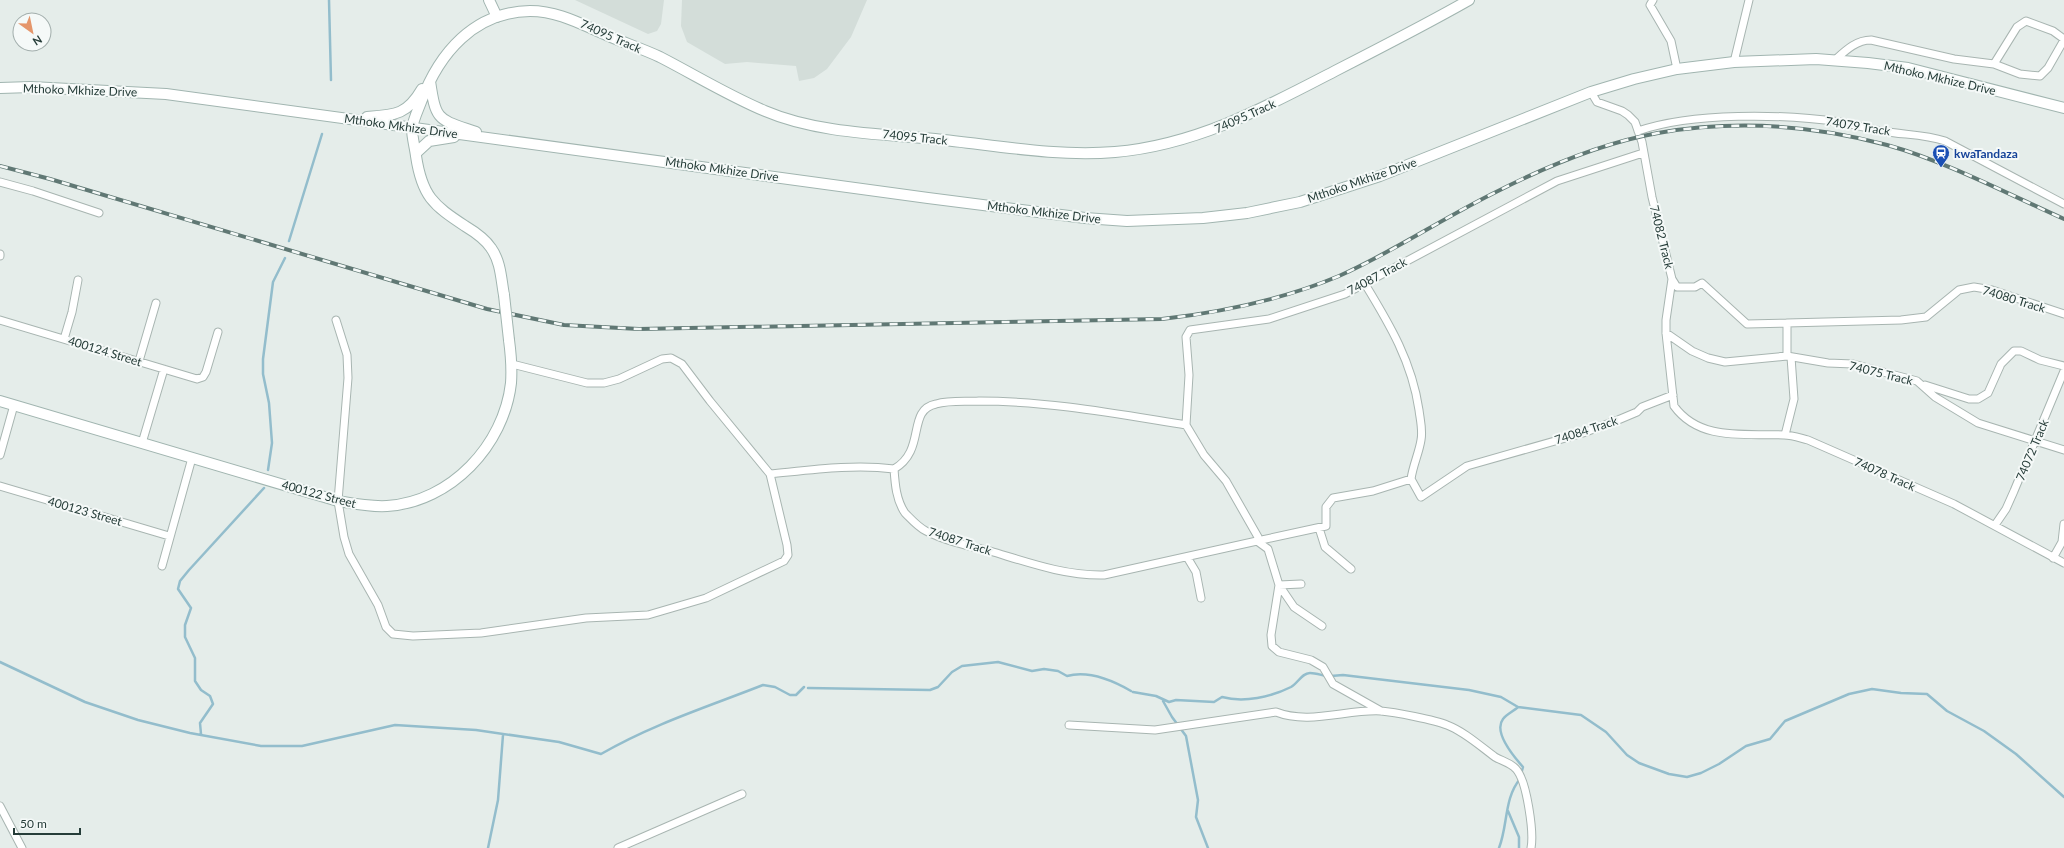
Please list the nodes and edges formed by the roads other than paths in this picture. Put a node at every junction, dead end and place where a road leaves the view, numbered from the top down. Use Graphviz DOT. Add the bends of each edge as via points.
graph roads {
  1 [pos="489,0"];
  2 [pos="1470,0"];
  3 [pos="1654,0"];
  4 [pos="1749,0"];
  5 [pos="497,17"];
  6 [pos="2064,39"];
  7 [pos="1835,60"];
  8 [pos="1734,62"];
  9 [pos="1994,64"];
  10 [pos="437,66"];
  11 [pos="1677,69"];
  12 [pos="430,81"];
  13 [pos="0,88"];
  14 [pos="1591,92"];
  15 [pos="2064,108"];
  16 [pos="349,118"];
  17 [pos="412,128"];
  18 [pos="1638,131"];
  19 [pos="470,136"];
  20 [pos="500,140"];
  21 [pos="416,153"];
  22 [pos="1643,153"];
  23 [pos="0,182"];
  24 [pos="2064,204"];
  25 [pos="99,213"];
  26 [pos="1672,279"];
  27 [pos="78,280"];
  28 [pos="1365,284"];
  29 [pos="156,303"];
  30 [pos="2064,314"];
  31 [pos="0,320"];
  32 [pos="336,320"];
  33 [pos="1787,323"];
  34 [pos="218,332"];
  35 [pos="1666,333"];
  36 [pos="64,339"];
  37 [pos="1789,357"];
  38 [pos="139,361"];
  39 [pos="512,364"];
  40 [pos="2064,366"];
  41 [pos="164,369"];
  42 [pos="2064,372"];
  43 [pos="1917,381"];
  44 [pos="1673,395"];
  45 [pos="0,401"];
  46 [pos="14,405"];
  47 [pos="1694,423"];
  48 [pos="1186,425"];
  49 [pos="1785,435"];
  50 [pos="2037,441"];
  51 [pos="142,443"];
  52 [pos="2064,450"];
  53 [pos="0,455"];
  54 [pos="192,458"];
  55 [pos="894,469"];
  56 [pos="770,474"];
  57 [pos="1411,478"];
  58 [pos="0,486"];
  59 [pos="338,501"];
  60 [pos="2064,524"];
  61 [pos="1995,525"];
  62 [pos="1319,528"];
  63 [pos="169,536"];
  64 [pos="1257,540"];
  65 [pos="1187,557"];
  66 [pos="2053,558"];
  67 [pos="2064,563"];
  68 [pos="162,566"];
  69 [pos="1351,569"];
  70 [pos="1301,584"];
  71 [pos="1279,585"];
  72 [pos="1201,598"];
  73 [pos="1322,626"];
  74 [pos="1381,712"];
  75 [pos="1069,725"];
  76 [pos="742,794"];
  77 [pos="0,806"];
  78 [pos="22,848"];
  79 [pos="618,848"];
  80 [pos="1531,848"];
  1 -- 5 [label="street"];
  2 -- 5 [label="street, 74095 Track" via="1254,114 1228,125 1154,146 1116,152 1080,153 1038,151 850,131 797,121 766,112 656,55 571,18 532,11 514,12"];
  3 -- 11 [label="street" via="1650,5 1671,41"];
  4 -- 8 [label="street"];
  5 -- 10 [label="street, 74095 Track" via="464,36 445,54"];
  6 -- 9 [label="street" via="2048,68 2040,76 2020,74"];
  6 -- 9 [label="street" via="2030,22 2022,22"];
  7 -- 8 [label="street, Mthoko Mkhize Drive" via="1779,59"];
  7 -- 9 [label="street" via="1854,45 1871,40 1954,59"];
  7 -- 15 [label="street, Mthoko Mkhize Drive" via="1908,68"];
  8 -- 11 [label="street, Mthoko Mkhize Drive"];
  10 -- 12 [label="street, 74095 Track"];
  10 -- 16 [label="street" via="415,100 403,111 389,115"];
  11 -- 14 [label="street, Mthoko Mkhize Drive"];
  12 -- 17 [label="street, 74095 Track"];
  12 -- 20 [label="street" via="435,111 443,120"];
  13 -- 16 [label="street, Mthoko Mkhize Drive" via="31,87 166,94"];
  14 -- 18 [label="street, 74082 Track" via="1597,102 1628,115 1635,122"];
  14 -- 20 [label="street, Mthoko Mkhize Drive" via="1343,189 1300,202 1247,213 1163,221 1112,220 1042,213"];
  16 -- 17 [label="street, Mthoko Mkhize Drive"];
  17 -- 19 [label="street, Mthoko Mkhize Drive"];
  17 -- 21 [label="street, 400122 Street"];
  18 -- 22 [label="street, 74082 Track"];
  18 -- 24 [label="street, 74079 Track" via="1654,125 1679,121 1782,116 1841,122 1883,132 1932,136"];
  19 -- 20 [label="street, Mthoko Mkhize Drive"];
  19 -- 21 [label="street" via="429,141"];
  21 -- 39 [label="street, 400122 Street, bridge" via="420,178 429,196 439,208 477,234 493,251 500,268"];
  22 -- 26 [label="street, 74082 Track"];
  22 -- 28 [label="street, 74087 Track" via="1558,181"];
  23 -- 25 [label="street" via="34,190"];
  26 -- 33 [label="street, 74080 Track" via="1677,287 1695,287 1702,283 1747,324"];
  26 -- 35 [label="street, 74082 Track"];
  27 -- 36 [label="street"];
  28 -- 48 [label="street, 74087 Track" via="1338,296 1269,319 1190,330 1186,337 1189,375"];
  28 -- 57 [label="street" via="1402,348 1415,389 1422,440"];
  29 -- 38 [label="street"];
  30 -- 33 [label="street, 74080 Track" via="1992,290 1974,287 1960,290 1926,317"];
  31 -- 36 [label="street, 400124 Street"];
  32 -- 59 [label="street" via="347,355 348,378"];
  33 -- 37 [label="street"];
  34 -- 41 [label="street, 400124 Street" via="203,377 197,379"];
  35 -- 37 [label="street, 74075 Track" via="1692,351 1725,362"];
  35 -- 44 [label="street, 74082 Track"];
  36 -- 38 [label="street, 400124 Street"];
  37 -- 43 [label="street, 74075 Track" via="1853,364"];
  37 -- 49 [label="street" via="1794,399"];
  38 -- 41 [label="street, 400124 Street"];
  39 -- 56 [label="street" via="587,383 619,378 662,359 676,360 682,364"];
  39 -- 59 [label="street, 400122 Street" via="507,404 501,422 479,458 459,477 435,492 406,503 369,506"];
  40 -- 43 [label="street" via="2040,360 2021,351 2014,351 2001,364 1988,392 1978,399 1932,389"];
  41 -- 51 [label="street"];
  42 -- 50 [label="street, 74072 Track"];
  43 -- 50 [label="street, 74075 Track" via="1935,397 1978,424"];
  44 -- 47 [label="street, 74082 Track" via="1674,406"];
  44 -- 57 [label="street, 74084 Track" via="1583,433 1467,466 1421,497"];
  45 -- 46 [label="street, 400122 Street"];
  46 -- 51 [label="street, 400122 Street"];
  46 -- 53 [label="street"];
  47 -- 49 [label="street, 74078 Track" via="1718,433"];
  48 -- 55 [label="street" via="1082,408 1017,401 935,404 924,409 920,415 911,453 905,462"];
  48 -- 64 [label="street" via="1204,455 1226,482 1258,537"];
  49 -- 61 [label="street, 74078 Track" via="1808,440 1954,504"];
  50 -- 52 [label="street, 74075 Track"];
  50 -- 61 [label="street, 74072 Track" via="2006,509"];
  51 -- 54 [label="street, 400122 Street"];
  54 -- 59 [label="street, 400122 Street"];
  54 -- 63 [label="street"];
  55 -- 56 [label="street" via="845,467"];
  55 -- 65 [label="street, 74087 Track" via="897,494 905,512 925,531 957,542 1073,574 1104,575"];
  56 -- 59 [label="street" via="788,555 779,565 706,598 648,615 586,618 481,633 399,636 390,632 349,554"];
  57 -- 62 [label="street" via="1373,491 1334,498 1326,507 1326,526"];
  58 -- 63 [label="street, 400123 Street"];
  60 -- 66 [label="street" via="2062,542"];
  61 -- 66 [label="street, 74078 Track"];
  62 -- 64 [label="street, 74087 Track"];
  62 -- 69 [label="street" via="1326,547"];
  63 -- 68 [label="street"];
  64 -- 65 [label="street, 74087 Track"];
  64 -- 71 [label="street" via="1268,549"];
  65 -- 72 [label="street" via="1196,572"];
  66 -- 67 [label="street, 74078 Track"];
  70 -- 71 [label="street"];
  71 -- 73 [label="street" via="1294,607"];
  71 -- 74 [label="street" via="1271,635 1272,646 1279,652 1311,660 1323,667 1334,684"];
  74 -- 75 [label="street" via="1302,717 1288,717 1276,712 1155,730"];
  74 -- 80 [label="street" via="1447,725 1517,769 1528,796 1533,839"];
  76 -- 79 [label="street"];
  77 -- 78 [label="street"];
}
